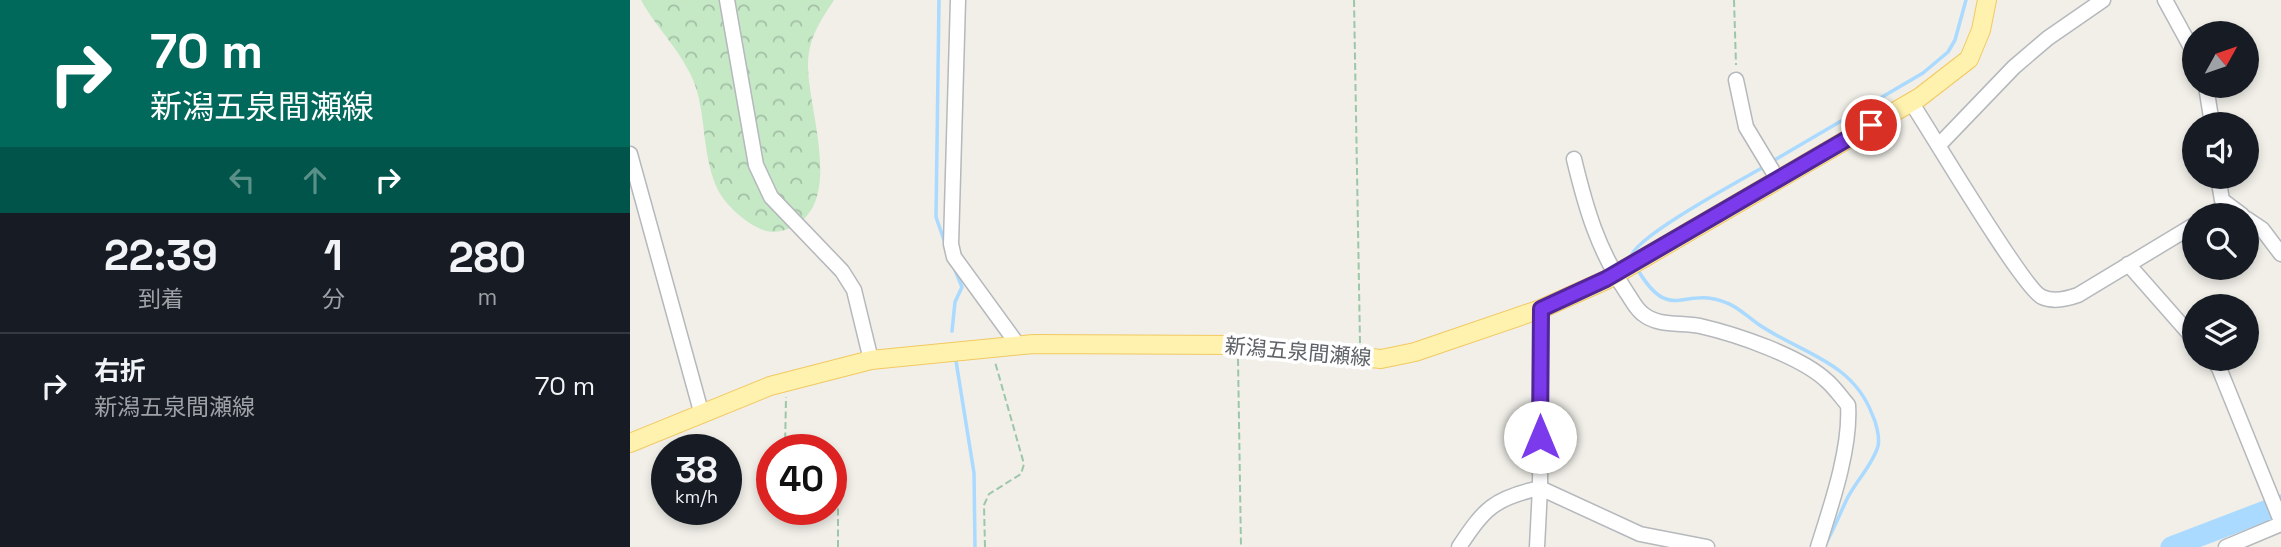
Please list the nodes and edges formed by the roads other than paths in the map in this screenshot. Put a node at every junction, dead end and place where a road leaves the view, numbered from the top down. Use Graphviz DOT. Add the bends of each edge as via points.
graph roads {
  1 [pos="727,0"];
  2 [pos="958,0"];
  3 [pos="1987,0"];
  4 [pos="2103,0"];
  5 [pos="2165,0"];
  6 [pos="2182,31"];
  7 [pos="1736,80"];
  8 [pos="1911,102"];
  9 [pos="1939,145"];
  10 [pos="630,154"];
  11 [pos="1573,159"];
  12 [pos="1778,180"];
  13 [pos="2259,226"];
  14 [pos="2182,232"];
  15 [pos="2275,236"];
  16 [pos="2281,254"];
  17 [pos="2128,264"];
  18 [pos="1615,274"];
  19 [pos="1541,309"];
  20 [pos="2182,325"];
  21 [pos="1018,345"];
  22 [pos="871,360"];
  23 [pos="2221,371"];
  24 [pos="702,415"];
  25 [pos="630,443"];
  26 [pos="1540,488"];
  27 [pos="2280,521"];
  28 [pos="1459,547"];
  29 [pos="1537,547"];
  30 [pos="1707,547"];
  31 [pos="1818,547"];
  32 [pos="2226,547"];
  1 -- 22 [label="street" via="756,165 771,197 842,271 854,290"];
  2 -- 21 [label="street" via="951,244 959,264"];
  3 -- 8 [label="main road, 新潟五泉間瀬線" via="1969,59"];
  4 -- 9 [label="street" via="2039,45"];
  5 -- 6 [label="street"];
  7 -- 12 [label="street" via="1746,127"];
  8 -- 9 [label="street"];
  8 -- 12 [label="main road, 新潟五泉間瀬線"];
  9 -- 17 [label="street" via="2032,290 2041,297 2068,299"];
  10 -- 24 [label="street"];
  11 -- 18 [label="street" via="1591,227"];
  12 -- 18 [label="main road, 新潟五泉間瀬線"];
  13 -- 15 [label="street"];
  14 -- 17 [label="street"];
  15 -- 16 [label="street"];
  17 -- 20 [label="street"];
  18 -- 19 [label="main road, 新潟五泉間瀬線"];
  18 -- 31 [label="street" via="1648,318 1697,325 1766,348 1810,368 1848,405 1843,450"];
  19 -- 21 [label="main road, 新潟五泉間瀬線" via="1381,359 1238,345"];
  19 -- 26 [label="street"];
  21 -- 22 [label="main road, 新潟五泉間瀬線"];
  22 -- 24 [label="main road, 新潟五泉間瀬線" via="787,382"];
  23 -- 27 [label="street"];
  24 -- 25 [label="main road, 新潟五泉間瀬線"];
  26 -- 28 [label="street" via="1499,500 1477,518"];
  26 -- 29 [label="street"];
  26 -- 30 [label="street" via="1640,534"];
  27 -- 32 [label="street"];
}
